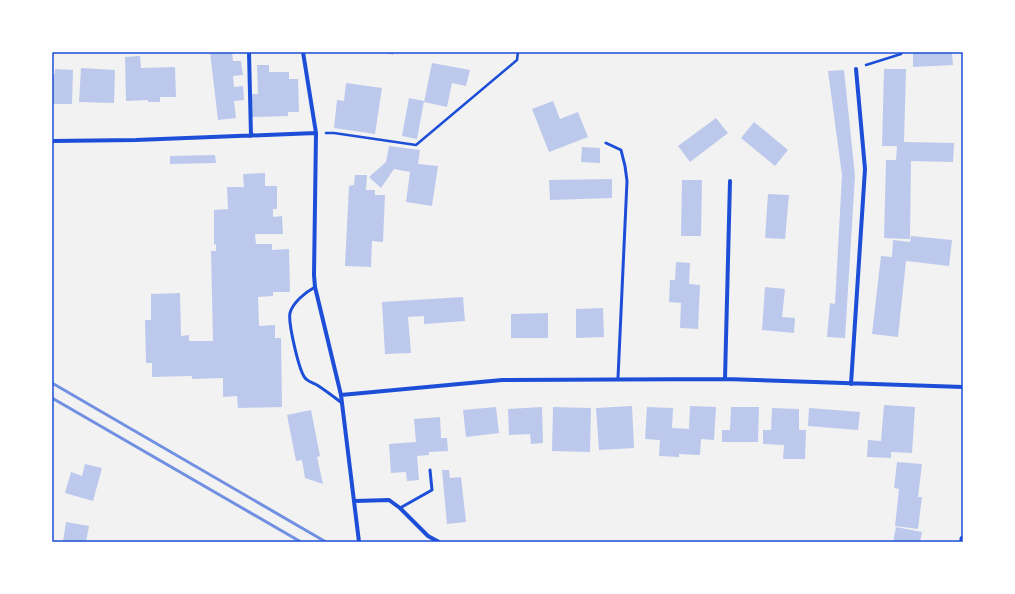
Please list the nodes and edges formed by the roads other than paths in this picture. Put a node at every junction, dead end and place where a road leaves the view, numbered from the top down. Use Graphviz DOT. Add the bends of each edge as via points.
graph roads {
  1 [pos="249,52"];
  2 [pos="303,52"];
  3 [pos="856,69"];
  4 [pos="316,133"];
  5 [pos="251,136"];
  6 [pos="52,141"];
  7 [pos="606,143"];
  8 [pos="730,181"];
  9 [pos="315,287"];
  10 [pos="618,378"];
  11 [pos="725,379"];
  12 [pos="851,384"];
  13 [pos="963,387"];
  14 [pos="341,395"];
  15 [pos="342,403"];
  16 [pos="430,470"];
  17 [pos="355,501"];
  18 [pos="400,508"];
  19 [pos="359,542"];
  20 [pos="439,542"];
  1 -- 5 [label="street"];
  2 -- 4 [label="street"];
  3 -- 12 [label="street" via="865,169"];
  4 -- 5 [label="street"];
  4 -- 9 [label="street"];
  5 -- 6 [label="street"];
  7 -- 10 [label="lane" via="621,150 627,181"];
  8 -- 11 [label="street"];
  9 -- 14 [label="street"];
  9 -- 15 [label="lane" via="306,292 295,304 290,312 289,323 300,369 305,379"];
  10 -- 11 [label="street"];
  10 -- 14 [label="street" via="502,380"];
  11 -- 12 [label="street"];
  12 -- 13 [label="street"];
  14 -- 15 [label="street"];
  15 -- 17 [label="street"];
  16 -- 18 [label="lane" via="432,490"];
  17 -- 18 [label="street" via="389,500"];
  17 -- 19 [label="street"];
  18 -- 20 [label="street" via="428,536"];
}
